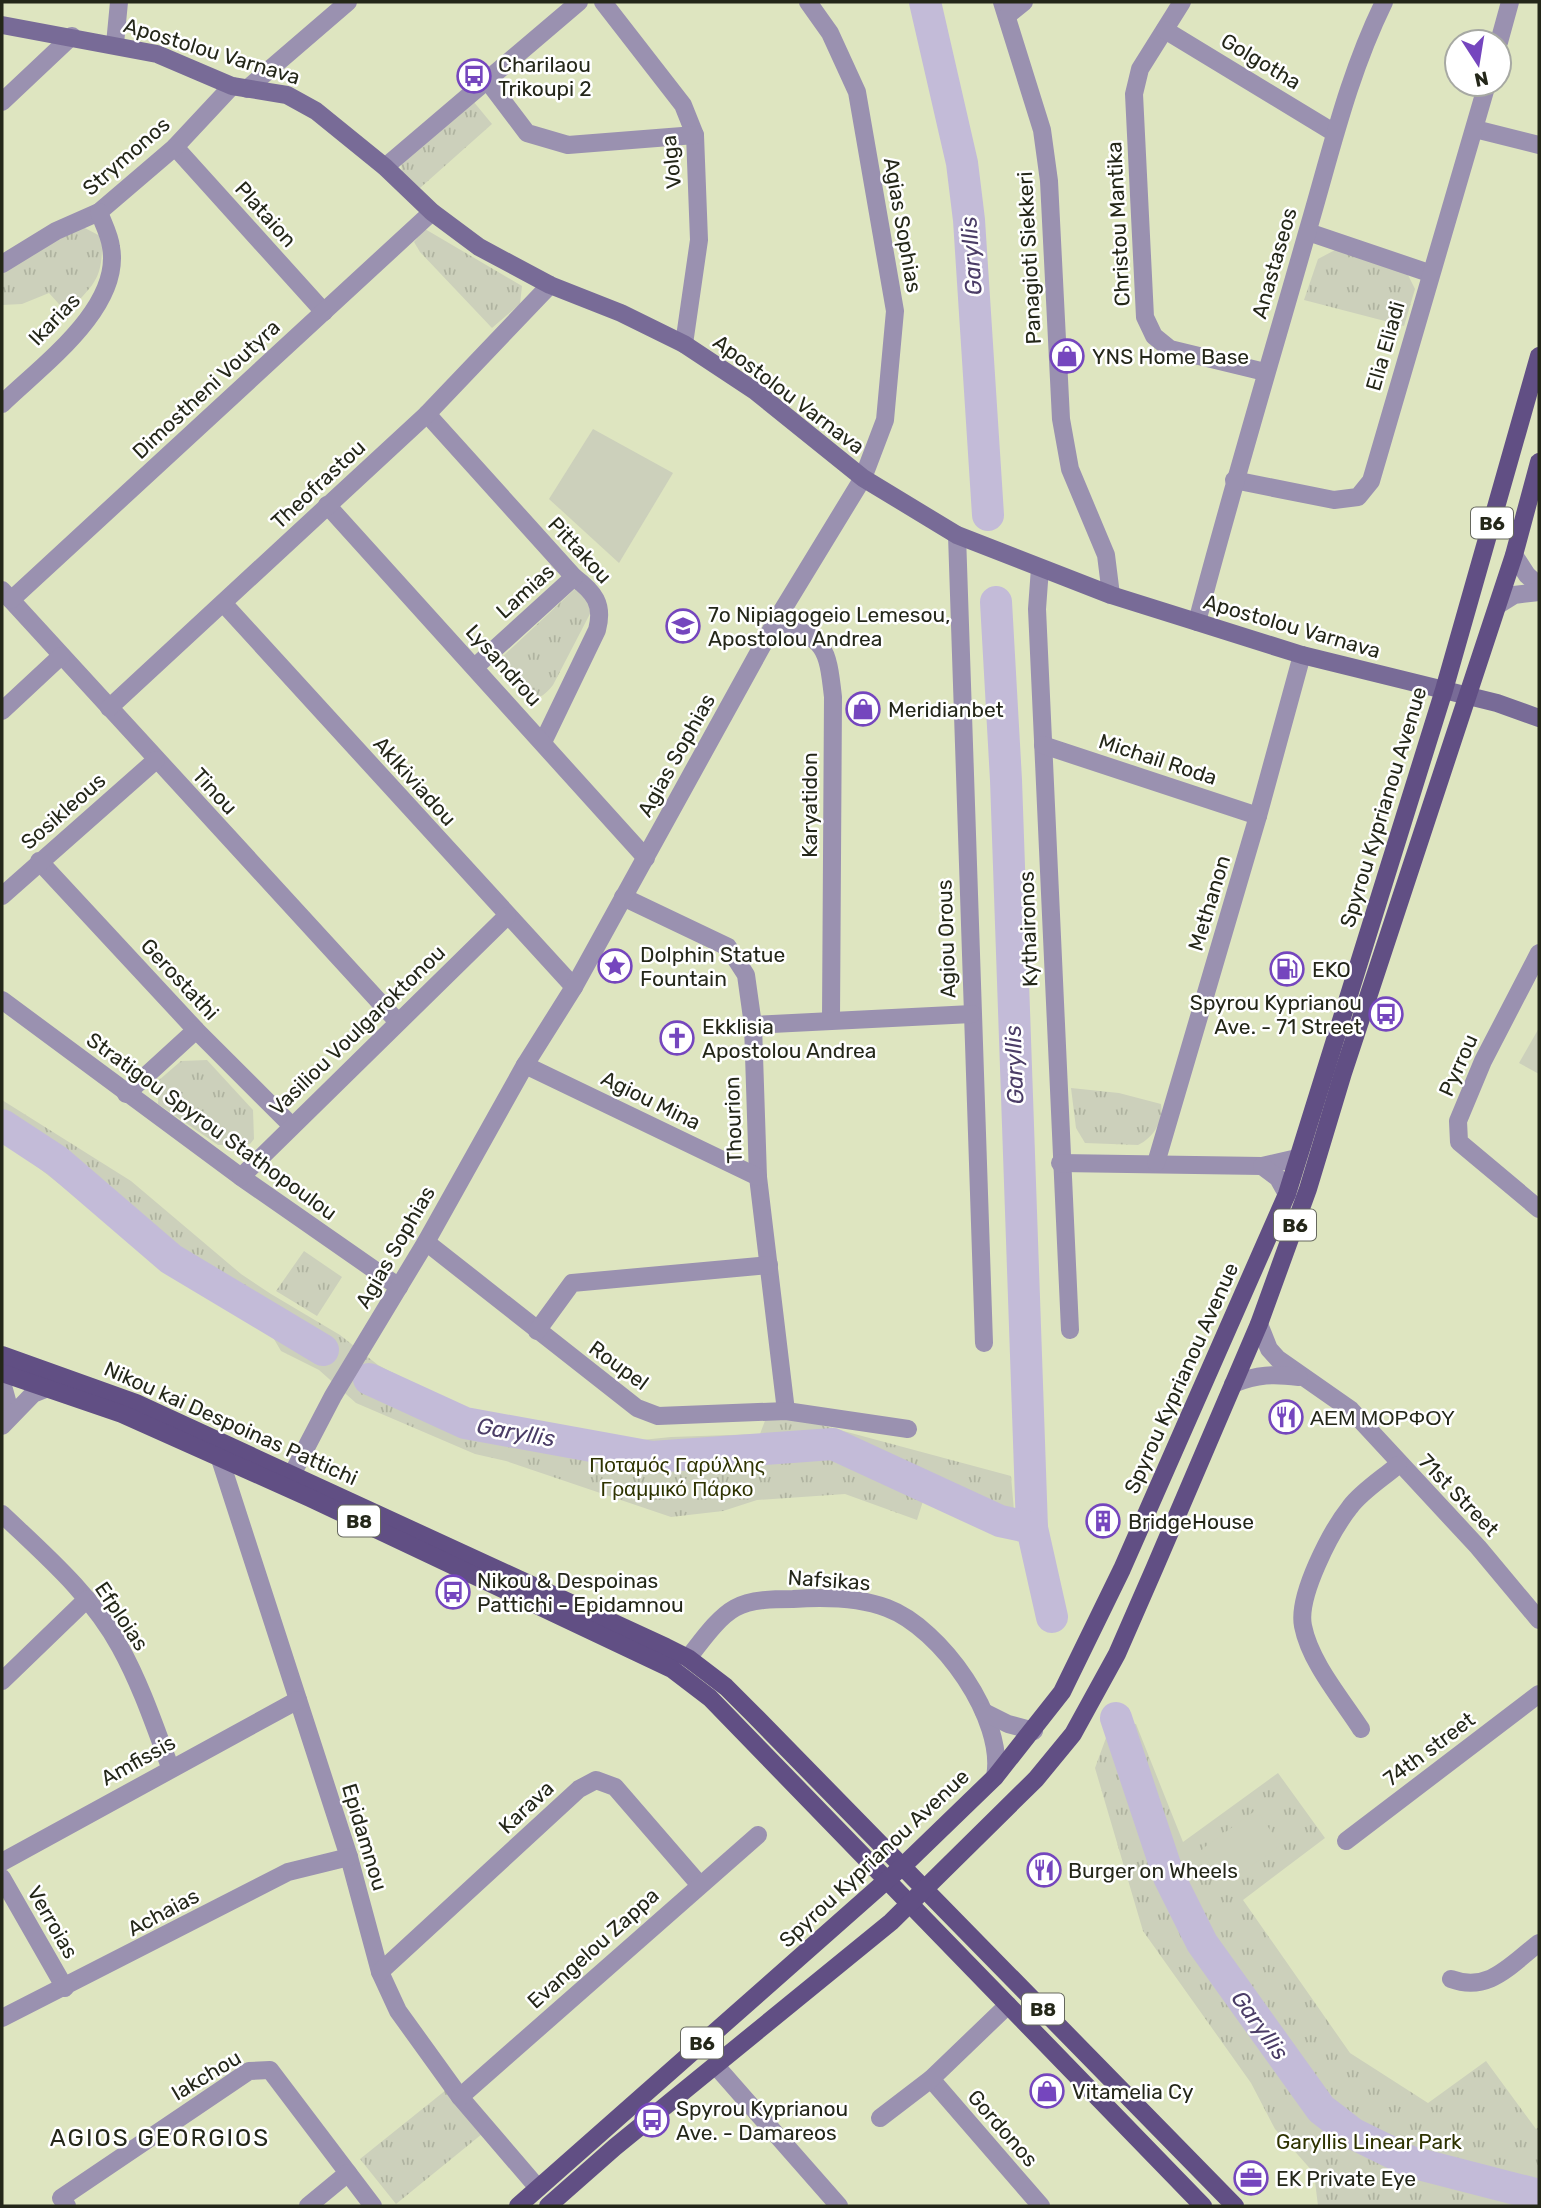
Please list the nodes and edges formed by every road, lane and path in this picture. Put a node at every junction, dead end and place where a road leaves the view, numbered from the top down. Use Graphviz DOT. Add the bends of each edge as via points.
graph roads {
  1 [pos="120,2"];
  2 [pos="348,2"];
  3 [pos="579,2"];
  4 [pos="603,2"];
  5 [pos="808,2"];
  6 [pos="1024,2"];
  7 [pos="1182,2"];
  8 [pos="1384,2"];
  9 [pos="1510,2"];
  10 [pos="1005,8"];
  11 [pos="2,24"];
  12 [pos="1503,28"];
  13 [pos="1164,30"];
  14 [pos="72,36"];
  15 [pos="115,44"];
  16 [pos="487,80"];
  17 [pos="240,88"];
  18 [pos="1483,98"];
  19 [pos="2,102"];
  20 [pos="1475,129"];
  21 [pos="1333,132"];
  22 [pos="695,135"];
  23 [pos="1539,145"];
  24 [pos="175,147"];
  25 [pos="386,167"];
  26 [pos="99,212"];
  27 [pos="432,212"];
  28 [pos="1308,232"];
  29 [pos="2,264"];
  30 [pos="1429,273"];
  31 [pos="550,285"];
  32 [pos="324,312"];
  33 [pos="684,344"];
  34 [pos="1539,356"];
  35 [pos="1265,372"];
  36 [pos="2,404"];
  37 [pos="427,414"];
  38 [pos="1539,462"];
  39 [pos="863,478"];
  40 [pos="1234,480"];
  41 [pos="327,505"];
  42 [pos="957,535"];
  43 [pos="1514,555"];
  44 [pos="1040,568"];
  45 [pos="574,577"];
  46 [pos="1539,586"];
  47 [pos="1539,592"];
  48 [pos="6,595"];
  49 [pos="1111,595"];
  50 [pos="224,604"];
  51 [pos="1497,605"];
  52 [pos="777,619"];
  53 [pos="1197,622"];
  54 [pos="1302,655"];
  55 [pos="61,656"];
  56 [pos="475,667"];
  57 [pos="1444,690"];
  58 [pos="1468,696"];
  59 [pos="109,708"];
  60 [pos="2,711"];
  61 [pos="1539,718"];
  62 [pos="543,742"];
  63 [pos="1043,745"];
  64 [pos="156,760"];
  65 [pos="1258,817"];
  66 [pos="646,858"];
  67 [pos="39,861"];
  68 [pos="2,896"];
  69 [pos="623,897"];
  70 [pos="507,916"];
  71 [pos="1539,953"];
  72 [pos="574,987"];
  73 [pos="2,1000"];
  74 [pos="972,1014"];
  75 [pos="831,1019"];
  76 [pos="397,1021"];
  77 [pos="753,1025"];
  78 [pos="196,1030"];
  79 [pos="525,1065"];
  80 [pos="126,1094"];
  81 [pos="292,1126"];
  82 [pos="1297,1158"];
  83 [pos="1060,1163"];
  84 [pos="1156,1163"];
  85 [pos="1262,1166"];
  86 [pos="241,1177"];
  87 [pos="758,1177"];
  88 [pos="1287,1194"];
  89 [pos="1539,1209"];
  90 [pos="426,1242"];
  91 [pos="769,1265"];
  92 [pos="398,1287"];
  93 [pos="1259,1324"];
  94 [pos="1070,1330"];
  95 [pos="537,1331"];
  96 [pos="984,1343"];
  97 [pos="2,1355"];
  98 [pos="31,1365"];
  99 [pos="2,1373"];
  100 [pos="1310,1379"];
  101 [pos="2,1382"];
  102 [pos="1233,1384"];
  103 [pos="39,1389"];
  104 [pos="786,1411"];
  105 [pos="2,1423"];
  106 [pos="908,1429"];
  107 [pos="220,1459"];
  108 [pos="1398,1465"];
  109 [pos="288,1481"];
  110 [pos="2,1514"];
  111 [pos="87,1600"];
  112 [pos="1539,1620"];
  113 [pos="688,1658"];
  114 [pos="2,1681"];
  115 [pos="1539,1693"];
  116 [pos="298,1700"];
  117 [pos="984,1712"];
  118 [pos="1361,1729"];
  119 [pos="1034,1731"];
  120 [pos="170,1767"];
  121 [pos="995,1777"];
  122 [pos="758,1835"];
  123 [pos="1346,1841"];
  124 [pos="349,1857"];
  125 [pos="2,1862"];
  126 [pos="904,1865"];
  127 [pos="2,1878"];
  128 [pos="887,1880"];
  129 [pos="699,1884"];
  130 [pos="926,1890"];
  131 [pos="910,1905"];
  132 [pos="1539,1943"];
  133 [pos="380,1972"];
  134 [pos="1451,1979"];
  135 [pos="65,1988"];
  136 [pos="1008,2005"];
  137 [pos="2,2018"];
  138 [pos="716,2066"];
  139 [pos="931,2079"];
  140 [pos="460,2097"];
  141 [pos="880,2118"];
  142 [pos="348,2173"];
  143 [pos="538,2188"];
  144 [pos="64,2202"];
  145 [pos="307,2206"];
  146 [pos="373,2206"];
  147 [pos="518,2206"];
  148 [pos="548,2206"];
  149 [pos="839,2206"];
  150 [pos="1041,2206"];
  151 [pos="1203,2206"];
  152 [pos="1235,2206"];
  1 -- 15 [label="street"];
  2 -- 17 [label="street, Strymonos"];
  3 -- 16 [label="street"];
  4 -- 22 [label="street, Volga" via="683,105"];
  5 -- 39 [label="street, Agias Sophias" via="830,33 857,92 895,311 885,420"];
  6 -- 10 [label="street"];
  7 -- 13 [label="street, Christou Mantika"];
  8 -- 21 [label="street, Anastaseos"];
  9 -- 12 [label="street"];
  10 -- 49 [label="street, Panagioti Siekkeri" via="1042,130 1062,419 1070,469 1106,555"];
  11 -- 14 [label="main road, Apostolou Varnava"];
  13 -- 21 [label="street, Golgotha"];
  13 -- 35 [label="street, Christou Mantika" via="1140,69 1134,94 1145,317 1154,336 1170,349"];
  14 -- 15 [label="main road, Apostolou Varnava"];
  14 -- 19 [label="street"];
  15 -- 17 [label="main road, Apostolou Varnava" via="157,54"];
  16 -- 22 [label="street" via="527,133 568,145"];
  16 -- 25 [label="street"];
  17 -- 24 [label="street, Strymonos"];
  17 -- 25 [label="main road, Apostolou Varnava" via="287,95"];
  18 -- 20 [label="street, Elia Eliadi"];
  20 -- 23 [label="street"];
  20 -- 30 [label="street, Elia Eliadi"];
  21 -- 28 [label="street, Anastaseos"];
  22 -- 33 [label="street, Volga" via="699,240"];
  24 -- 26 [label="street, Strymonos"];
  24 -- 32 [label="street, Plataion"];
  25 -- 27 [label="main road, Apostolou Varnava"];
  26 -- 29 [label="street, Strymonos" via="56,231"];
  26 -- 36 [label="street, Ikarias" via="112,248 109,286 95,312"];
  27 -- 31 [label="main road, Apostolou Varnava" via="479,247"];
  27 -- 32 [label="street, Dimostheni Voutyra"];
  28 -- 30 [label="street"];
  28 -- 35 [label="street, Anastaseos"];
  30 -- 40 [label="street, Elia Eliadi" via="1365,489 1357,496 1334,500"];
  31 -- 33 [label="main road, Apostolou Varnava"];
  31 -- 37 [label="street, Theofrastou"];
  32 -- 48 [label="street, Dimostheni Voutyra"];
  33 -- 39 [label="main road, Apostolou Varnava" via="755,391"];
  34 -- 57 [label="main road, Spyrou Kyprianou Avenue / B6"];
  35 -- 40 [label="street, Anastaseos"];
  37 -- 41 [label="street, Theofrastou"];
  37 -- 45 [label="street, Pittakou"];
  38 -- 43 [label="main road, Spyrou Kyprianou Avenue / B6"];
  39 -- 42 [label="main road, Apostolou Varnava"];
  39 -- 52 [label="street, Agias Sophias"];
  40 -- 53 [label="street, Anastaseos"];
  41 -- 50 [label="street, Theofrastou"];
  41 -- 56 [label="street, Lysandrou"];
  42 -- 44 [label="main road, Apostolou Varnava"];
  42 -- 74 [label="street, Agiou Orous"];
  43 -- 46 [label="street"];
  43 -- 51 [label="main road, Spyrou Kyprianou Avenue / B6"];
  44 -- 49 [label="main road, Apostolou Varnava"];
  44 -- 63 [label="street, Kythaironos" via="1037,609"];
  45 -- 56 [label="street, Lamias"];
  45 -- 62 [label="street, Pittakou" via="597,597 601,615"];
  47 -- 51 [label="street" via="1514,595"];
  48 -- 55 [label="street, Tinou"];
  49 -- 53 [label="main road, Apostolou Varnava"];
  50 -- 59 [label="street, Theofrastou"];
  50 -- 70 [label="street, Aklkiviadou"];
  51 -- 58 [label="main road, Spyrou Kyprianou Avenue / B6"];
  52 -- 66 [label="street, Agias Sophias"];
  52 -- 75 [label="street, Karyatidon" via="813,637 829,663 833,697"];
  53 -- 54 [label="main road, Apostolou Varnava"];
  54 -- 57 [label="main road, Apostolou Varnava"];
  54 -- 65 [label="street, Methanon"];
  55 -- 59 [label="street, Tinou"];
  55 -- 60 [label="street"];
  56 -- 62 [label="street, Lysandrou"];
  57 -- 58 [label="main road, Apostolou Varnava"];
  57 -- 82 [label="main road, Spyrou Kyprianou Avenue / B6"];
  58 -- 61 [label="main road, Apostolou Varnava"];
  58 -- 93 [label="main road, Spyrou Kyprianou Avenue / B6" via="1308,1189"];
  59 -- 64 [label="street, Tinou"];
  62 -- 66 [label="street, Lysandrou"];
  63 -- 65 [label="street, Michail Roda"];
  63 -- 83 [label="street, Kythaironos"];
  64 -- 67 [label="street, Sosikleous"];
  64 -- 76 [label="street, Tinou"];
  65 -- 84 [label="street, Methanon"];
  66 -- 69 [label="street, Agias Sophias"];
  67 -- 68 [label="street, Sosikleous"];
  67 -- 78 [label="street, Gerostathi"];
  69 -- 72 [label="street, Agias Sophias"];
  69 -- 77 [label="street, Thourion" via="728,947 746,975"];
  70 -- 72 [label="street, Aklkiviadou"];
  70 -- 76 [label="street, Vasiliou Voulgaroktonou"];
  71 -- 89 [label="street, Pyrrou" via="1483,1061 1458,1121 1459,1142"];
  72 -- 79 [label="street, Agias Sophias"];
  73 -- 80 [label="street, Stratigou Spyrou Stathopoulou"];
  74 -- 75 [label="street"];
  74 -- 96 [label="street, Agiou Orous"];
  75 -- 77 [label="street"];
  76 -- 81 [label="street, Vasiliou Voulgaroktonou"];
  77 -- 87 [label="street, Thourion"];
  78 -- 80 [label="street"];
  78 -- 81 [label="street, Gerostathi"];
  79 -- 87 [label="street, Agiou Mina"];
  79 -- 90 [label="street, Agias Sophias"];
  80 -- 86 [label="street, Stratigou Spyrou Stathopoulou"];
  81 -- 86 [label="street, Vasiliou Voulgaroktonou"];
  82 -- 85 [label="street"];
  82 -- 88 [label="main road, Spyrou Kyprianou Avenue / B6"];
  83 -- 84 [label="street"];
  83 -- 94 [label="street, Kythaironos"];
  84 -- 85 [label="street"];
  85 -- 88 [label="street" via="1278,1178"];
  86 -- 92 [label="street, Stratigou Spyrou Stathopoulou"];
  87 -- 91 [label="street, Thourion"];
  88 -- 119 [label="main road, Spyrou Kyprianou Avenue / B6" via="1122,1569 1062,1692"];
  90 -- 92 [label="street, Agias Sophias"];
  90 -- 95 [label="street, Roupel"];
  91 -- 95 [label="street" via="572,1283"];
  91 -- 104 [label="street, Thourion"];
  92 -- 109 [label="street, Agias Sophias"];
  93 -- 100 [label="street, 71st Street" via="1273,1354"];
  93 -- 102 [label="main road, Spyrou Kyprianou Avenue / B6"];
  95 -- 104 [label="street, Roupel" via="637,1408 658,1416"];
  97 -- 98 [label="main road, Nikou kai Despoinas Pattichi"];
  98 -- 103 [label="main road"];
  98 -- 109 [label="main road, Nikou kai Despoinas Pattichi" via="136,1404"];
  99 -- 103 [label="main road, Nikou kai Despoinas Pattichi / B8"];
  100 -- 102 [label="street, 71st Street" via="1274,1373"];
  100 -- 108 [label="street, 71st Street" via="1351,1410"];
  101 -- 105 [label="street" via="8,1404"];
  102 -- 130 [label="main road, Spyrou Kyprianou Avenue / B6" via="1117,1654 1073,1734 1036,1779"];
  103 -- 105 [label="street"];
  103 -- 107 [label="main road, Nikou kai Despoinas Pattichi / B8" via="122,1414"];
  104 -- 106 [label="street, Roupel"];
  107 -- 109 [label="main road, Nikou kai Despoinas Pattichi / B8"];
  107 -- 116 [label="street, Epidamnou"];
  108 -- 112 [label="street, 71st Street" via="1478,1547"];
  108 -- 118 [label="street" via="1351,1505 1332,1534 1303,1607 1308,1641"];
  109 -- 113 [label="main road, Nikou kai Despoinas Pattichi"];
  109 -- 128 [label="main road, Nikou kai Despoinas Pattichi / B8" via="672,1669 710,1699"];
  110 -- 111 [label="street, Efploias"];
  111 -- 114 [label="street"];
  111 -- 120 [label="street, Efploias" via="120,1646"];
  113 -- 117 [label="street, Nafsikas" via="736,1607 782,1599 866,1602 917,1624 937,1643"];
  113 -- 126 [label="main road, Nikou kai Despoinas Pattichi / B8" via="726,1687"];
  115 -- 123 [label="street, 74th street"];
  116 -- 120 [label="street, Amfissis"];
  116 -- 124 [label="street, Epidamnou"];
  117 -- 119 [label="street"];
  117 -- 121 [label="street, Nafsikas" via="997,1750"];
  119 -- 121 [label="main road, Spyrou Kyprianou Avenue / B6"];
  120 -- 125 [label="street, Amfissis"];
  121 -- 126 [label="main road, Spyrou Kyprianou Avenue / B6"];
  122 -- 129 [label="street, Evangelou Zappa"];
  124 -- 133 [label="street, Epidamnou"];
  124 -- 135 [label="street, Achaias" via="288,1872"];
  126 -- 128 [label="main road, Spyrou Kyprianou Avenue / B6"];
  126 -- 130 [label="main road, Nikou kai Despoinas Pattichi / B8"];
  127 -- 135 [label="street, Verroias"];
  128 -- 131 [label="main road, Nikou kai Despoinas Pattichi / B8"];
  128 -- 143 [label="main road, Spyrou Kyprianou Avenue / B6"];
  129 -- 133 [label="street, Karava" via="615,1787 596,1780 579,1789"];
  129 -- 140 [label="street, Evangelou Zappa"];
  130 -- 131 [label="main road, Spyrou Kyprianou Avenue / B6"];
  130 -- 152 [label="main road, Nikou kai Despoinas Pattichi / B8"];
  131 -- 136 [label="main road, Nikou kai Despoinas Pattichi / B8"];
  131 -- 138 [label="main road, Spyrou Kyprianou Avenue / B6"];
  132 -- 134 [label="street" via="1489,1981 1468,1985"];
  133 -- 140 [label="street, Epidamnou" via="398,2011"];
  135 -- 137 [label="street, Achaias"];
  136 -- 139 [label="street"];
  136 -- 151 [label="main road, Nikou kai Despoinas Pattichi / B8"];
  138 -- 148 [label="main road, Spyrou Kyprianou Avenue / B6"];
  138 -- 149 [label="street"];
  139 -- 141 [label="street"];
  139 -- 150 [label="street, Gordonos"];
  140 -- 143 [label="street, Epidamnou"];
  142 -- 144 [label="street, Iakchou" via="270,2070 260,2069 249,2071"];
  142 -- 145 [label="street"];
  142 -- 146 [label="street, Iakchou"];
  143 -- 147 [label="main road, Spyrou Kyprianou Avenue / B6"];
}
